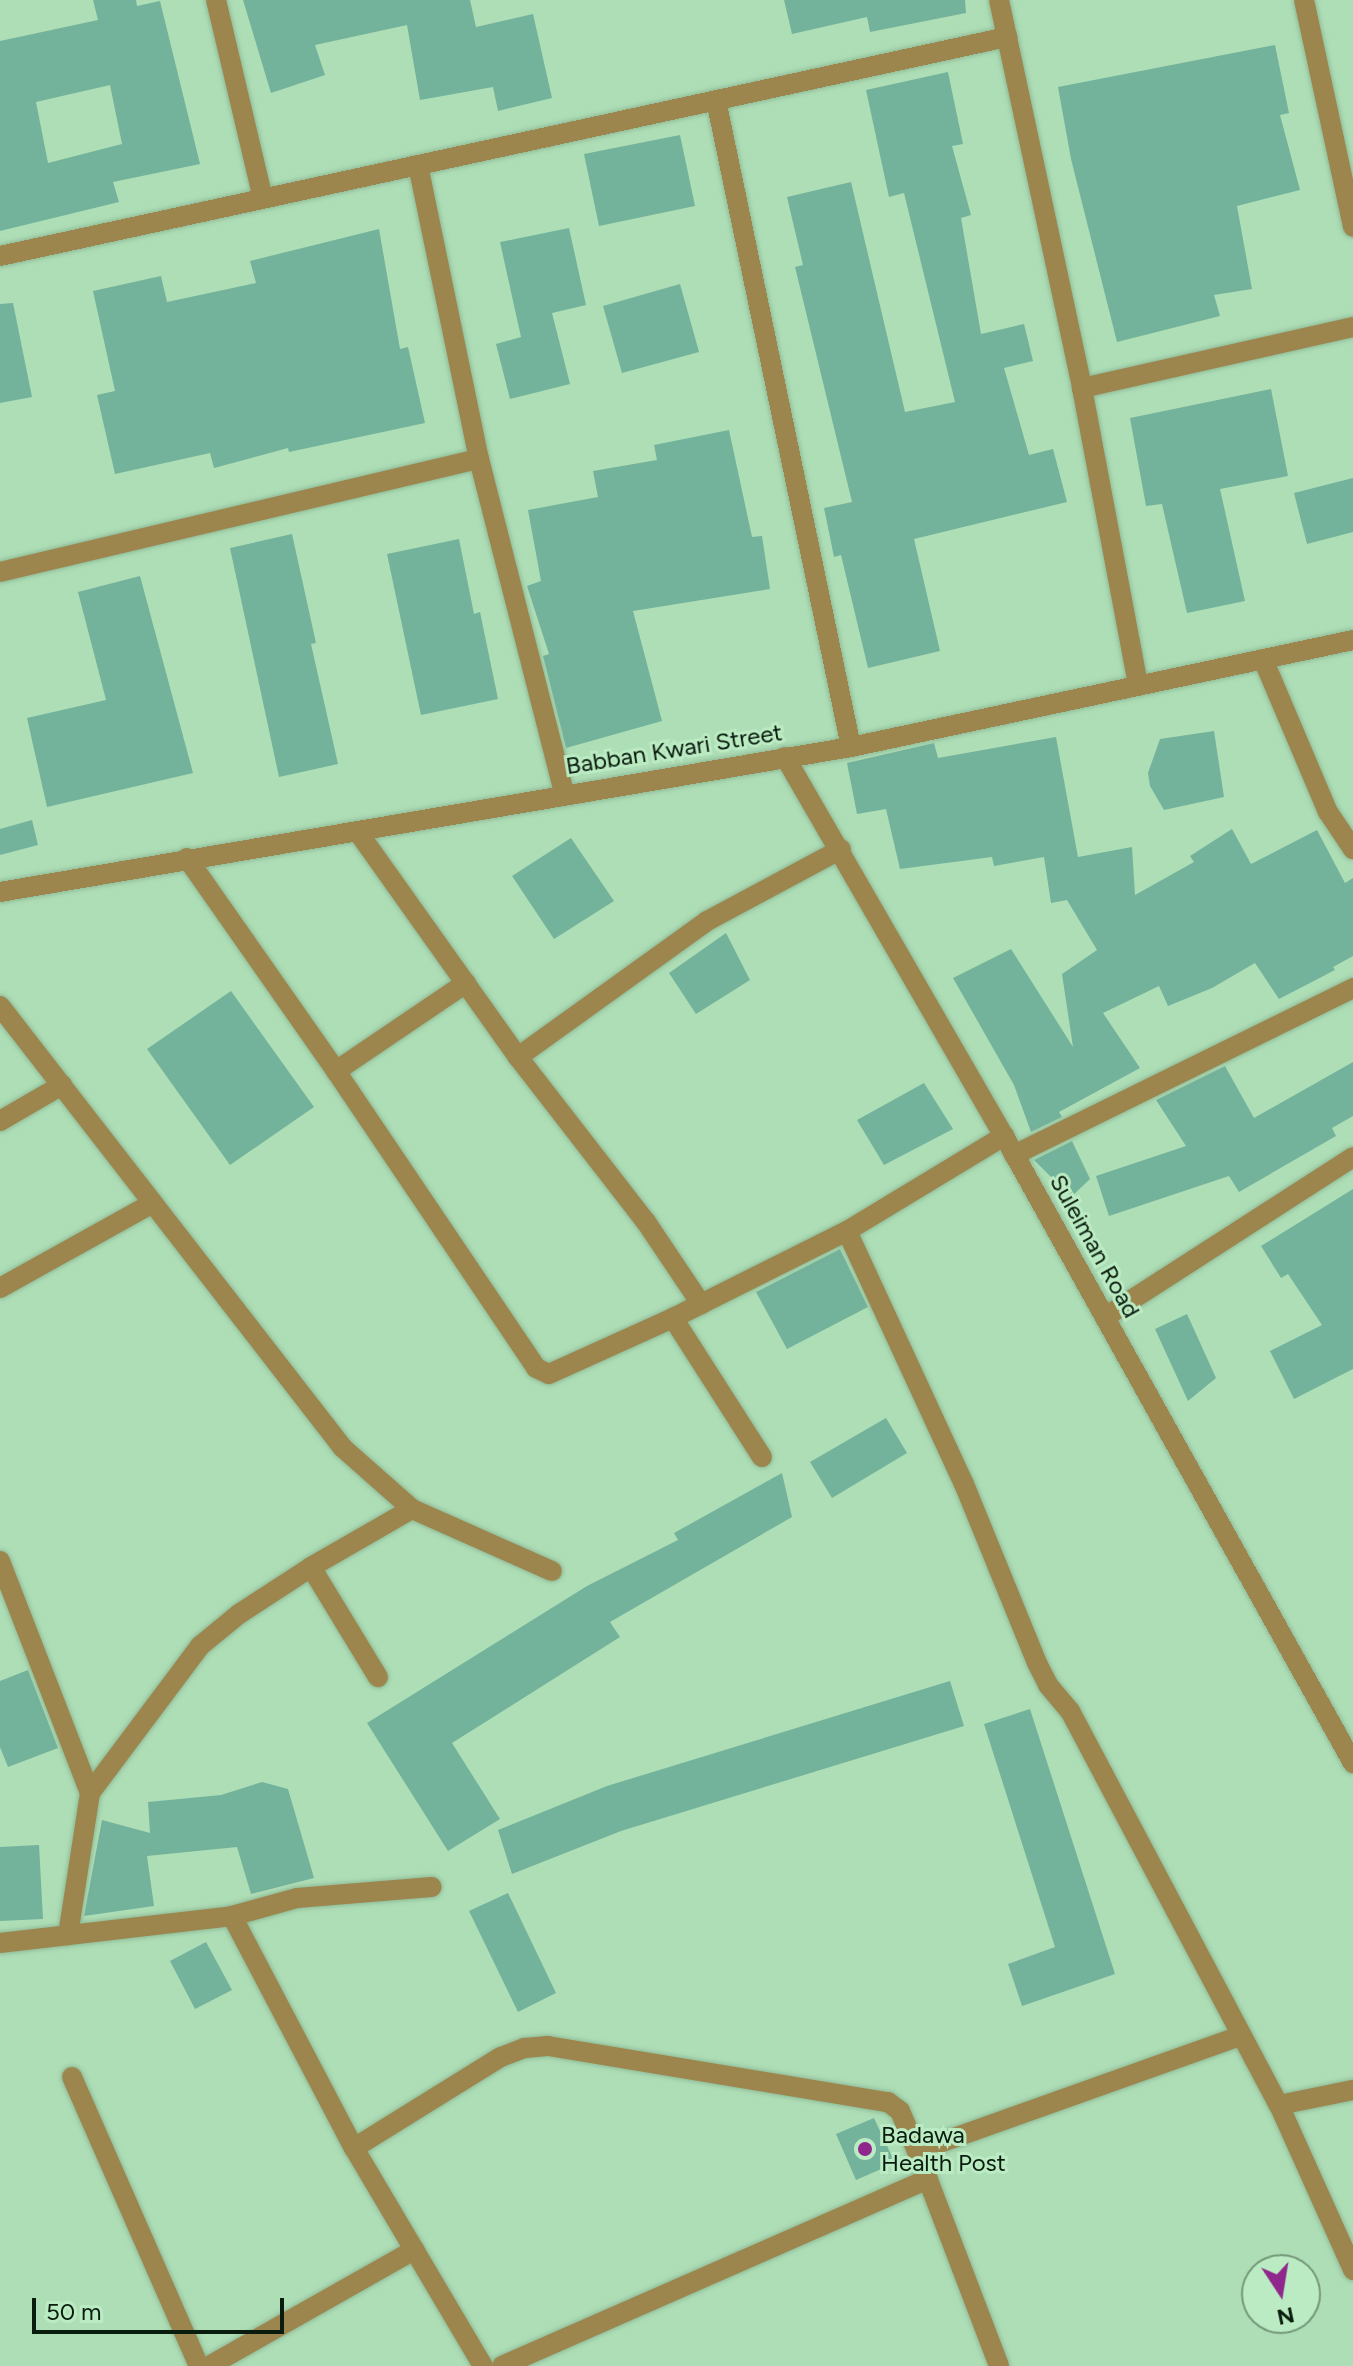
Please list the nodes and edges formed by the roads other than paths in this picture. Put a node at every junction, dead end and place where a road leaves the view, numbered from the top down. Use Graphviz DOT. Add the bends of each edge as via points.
graph roads {
  1 [pos="216,0"];
  2 [pos="999,0"];
  3 [pos="1304,0"];
  4 [pos="1007,37"];
  5 [pos="716,100"];
  6 [pos="418,165"];
  7 [pos="263,199"];
  8 [pos="1353,227"];
  9 [pos="0,256"];
  10 [pos="1353,327"];
  11 [pos="1082,388"];
  12 [pos="479,459"];
  13 [pos="0,572"];
  14 [pos="1353,640"];
  15 [pos="1263,659"];
  16 [pos="1138,685"];
  17 [pos="851,747"];
  18 [pos="785,757"];
  19 [pos="564,793"];
  20 [pos="358,832"];
  21 [pos="841,849"];
  22 [pos="1353,849"];
  23 [pos="187,858"];
  24 [pos="0,892"];
  25 [pos="466,983"];
  26 [pos="1353,988"];
  27 [pos="0,1006"];
  28 [pos="518,1057"];
  29 [pos="336,1071"];
  30 [pos="62,1085"];
  31 [pos="0,1121"];
  32 [pos="1004,1136"];
  33 [pos="1014,1155"];
  34 [pos="1353,1157"];
  35 [pos="153,1203"];
  36 [pos="847,1231"];
  37 [pos="0,1288"];
  38 [pos="701,1304"];
  39 [pos="1105,1317"];
  40 [pos="673,1318"];
  41 [pos="762,1457"];
  42 [pos="412,1509"];
  43 [pos="0,1561"];
  44 [pos="311,1567"];
  45 [pos="552,1571"];
  46 [pos="378,1677"];
  47 [pos="1353,1763"];
  48 [pos="90,1793"];
  49 [pos="432,1887"];
  50 [pos="232,1916"];
  51 [pos="68,1935"];
  52 [pos="0,1943"];
  53 [pos="1240,2036"];
  54 [pos="72,2077"];
  55 [pos="1353,2090"];
  56 [pos="1279,2105"];
  57 [pos="354,2148"];
  58 [pos="917,2151"];
  59 [pos="928,2179"];
  60 [pos="414,2250"];
  61 [pos="1353,2270"];
  62 [pos="199,2366"];
  63 [pos="209,2366"];
  64 [pos="483,2366"];
  65 [pos="502,2366"];
  66 [pos="999,2366"];
  1 -- 7 [label="street"];
  2 -- 4 [label="street"];
  3 -- 8 [label="street"];
  4 -- 5 [label="street"];
  4 -- 11 [label="street"];
  5 -- 6 [label="street"];
  5 -- 17 [label="street"];
  6 -- 7 [label="street"];
  6 -- 12 [label="street"];
  7 -- 9 [label="street"];
  10 -- 11 [label="street"];
  11 -- 16 [label="street"];
  12 -- 13 [label="street"];
  12 -- 19 [label="street"];
  14 -- 15 [label="street, Babban Kwari Street"];
  15 -- 16 [label="street, Babban Kwari Street"];
  15 -- 22 [label="street" via="1328,812"];
  16 -- 17 [label="street, Babban Kwari Street"];
  17 -- 18 [label="street, Babban Kwari Street"];
  18 -- 19 [label="street, Babban Kwari Street"];
  18 -- 21 [label="street, Suleiman Road"];
  19 -- 20 [label="street, Babban Kwari Street"];
  20 -- 23 [label="street, Babban Kwari Street"];
  20 -- 25 [label="street"];
  21 -- 28 [label="street" via="707,921"];
  21 -- 32 [label="street, Suleiman Road"];
  23 -- 24 [label="street, Babban Kwari Street"];
  23 -- 29 [label="street"];
  25 -- 28 [label="street"];
  25 -- 29 [label="street"];
  26 -- 33 [label="street"];
  27 -- 30 [label="street"];
  28 -- 38 [label="street" via="646,1222"];
  29 -- 40 [label="street" via="536,1368 559,1372"];
  30 -- 31 [label="street"];
  30 -- 35 [label="street"];
  32 -- 33 [label="street, Suleiman Road"];
  32 -- 36 [label="street"];
  33 -- 39 [label="street, Suleiman Road"];
  34 -- 39 [label="street"];
  35 -- 37 [label="street"];
  35 -- 42 [label="street" via="343,1448"];
  36 -- 38 [label="street"];
  36 -- 53 [label="street" via="964,1484 1042,1674 1070,1711"];
  38 -- 40 [label="street"];
  39 -- 47 [label="street, Suleiman Road"];
  40 -- 41 [label="street"];
  42 -- 44 [label="street"];
  42 -- 45 [label="street"];
  43 -- 48 [label="street"];
  44 -- 46 [label="street"];
  44 -- 48 [label="street" via="200,1646"];
  48 -- 51 [label="street"];
  49 -- 50 [label="street" via="297,1898"];
  50 -- 51 [label="street"];
  50 -- 57 [label="street"];
  51 -- 52 [label="street"];
  53 -- 56 [label="street"];
  53 -- 58 [label="street"];
  54 -- 62 [label="street"];
  55 -- 56 [label="street"];
  56 -- 61 [label="street"];
  57 -- 58 [label="street" via="501,2057 548,2046 888,2102 900,2111"];
  57 -- 60 [label="street"];
  58 -- 59 [label="street"];
  59 -- 65 [label="street"];
  59 -- 66 [label="street"];
  60 -- 63 [label="street"];
  60 -- 64 [label="street"];
}
